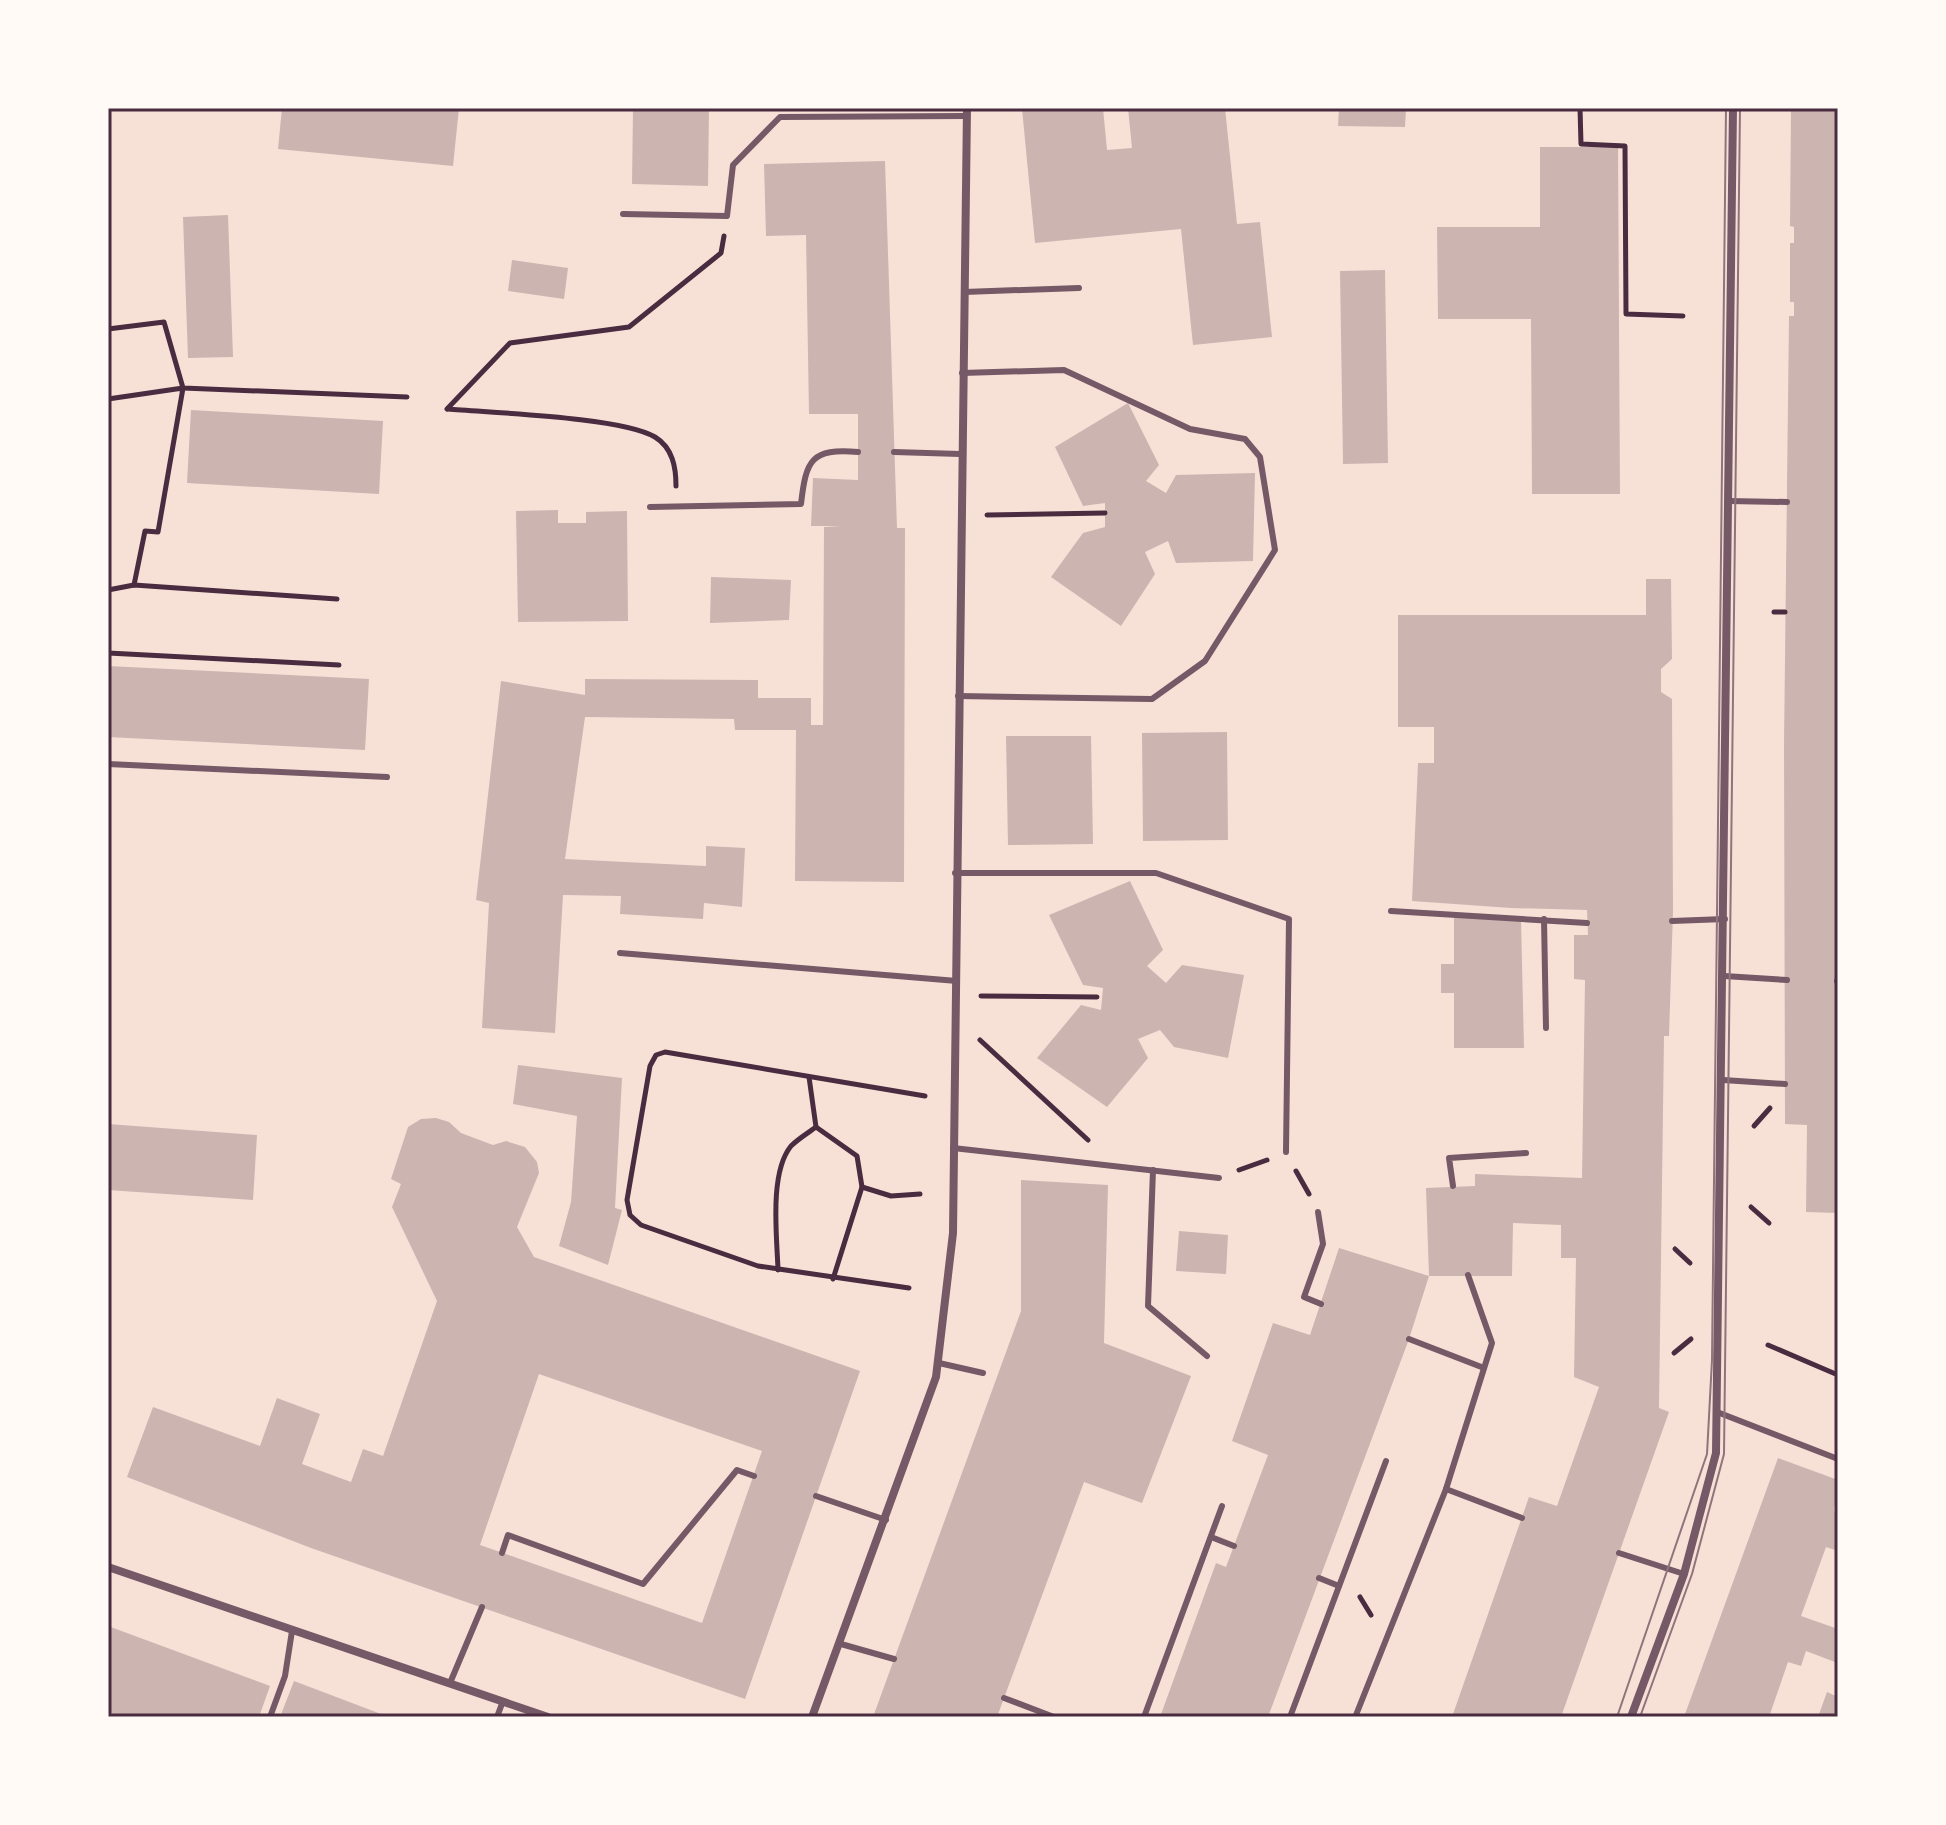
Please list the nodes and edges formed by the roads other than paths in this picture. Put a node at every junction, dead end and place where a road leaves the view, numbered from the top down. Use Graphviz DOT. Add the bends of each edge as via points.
graph roads {
  1 [pos="1733,108"];
  2 [pos="966,112"];
  3 [pos="623,214"];
  4 [pos="1079,288"];
  5 [pos="964,292"];
  6 [pos="962,373"];
  7 [pos="858,452"];
  8 [pos="894,452"];
  9 [pos="960,454"];
  10 [pos="1729,501"];
  11 [pos="1787,502"];
  12 [pos="650,507"];
  13 [pos="957,696"];
  14 [pos="108,764"];
  15 [pos="387,777"];
  16 [pos="955,873"];
  17 [pos="1391,911"];
  18 [pos="1544,919"];
  19 [pos="1725,919"];
  20 [pos="1672,921"];
  21 [pos="1587,923"];
  22 [pos="620,953"];
  23 [pos="1724,976"];
  24 [pos="1787,980"];
  25 [pos="957,981"];
  26 [pos="1546,1028"];
  27 [pos="1723,1080"];
  28 [pos="1785,1084"];
  29 [pos="953,1148"];
  30 [pos="1286,1152"];
  31 [pos="1526,1153"];
  32 [pos="1153,1170"];
  33 [pos="1219,1178"];
  34 [pos="1453,1186"];
  35 [pos="1318,1212"];
  36 [pos="1468,1275"];
  37 [pos="1321,1304"];
  38 [pos="1409,1339"];
  39 [pos="1207,1356"];
  40 [pos="939,1363"];
  41 [pos="1484,1368"];
  42 [pos="983,1373"];
  43 [pos="1717,1412"];
  44 [pos="1838,1459"];
  45 [pos="1386,1461"];
  46 [pos="754,1476"];
  47 [pos="1446,1489"];
  48 [pos="816,1496"];
  49 [pos="1222,1506"];
  50 [pos="1522,1518"];
  51 [pos="886,1520"];
  52 [pos="1211,1537"];
  53 [pos="1234,1546"];
  54 [pos="502,1553"];
  55 [pos="1619,1553"];
  56 [pos="108,1567"];
  57 [pos="1684,1574"];
  58 [pos="1319,1578"];
  59 [pos="1339,1586"];
  60 [pos="482,1607"];
  61 [pos="292,1631"];
  62 [pos="841,1644"];
  63 [pos="894,1659"];
  64 [pos="450,1683"];
  65 [pos="1004,1698"];
  66 [pos="503,1701"];
  67 [pos="1356,1715"];
  68 [pos="270,1717"];
  69 [pos="497,1717"];
  70 [pos="548,1717"];
  71 [pos="812,1717"];
  72 [pos="1054,1717"];
  73 [pos="1144,1717"];
  74 [pos="1290,1717"];
  75 [pos="1631,1717"];
  1 -- 10 [label="street"];
  2 -- 3 [label="lane" via="780,117 733,165 727,216"];
  2 -- 5 [label="street"];
  4 -- 5 [label="lane"];
  5 -- 6 [label="street"];
  6 -- 9 [label="street"];
  6 -- 13 [label="lane" via="1064,370 1190,429 1245,439 1260,457 1275,550 1205,661 1152,699"];
  7 -- 12 [label="lane" via="819,454 809,465 801,504"];
  8 -- 9 [label="lane"];
  9 -- 13 [label="street"];
  10 -- 11 [label="lane"];
  10 -- 19 [label="street"];
  13 -- 16 [label="street"];
  14 -- 15 [label="lane"];
  16 -- 25 [label="street"];
  16 -- 30 [label="lane" via="1156,873 1289,919"];
  17 -- 18 [label="lane"];
  18 -- 21 [label="lane"];
  18 -- 26 [label="lane"];
  19 -- 20 [label="lane"];
  19 -- 23 [label="street"];
  22 -- 25 [label="lane"];
  23 -- 24 [label="lane"];
  23 -- 27 [label="street"];
  25 -- 29 [label="street"];
  27 -- 28 [label="lane"];
  27 -- 43 [label="street"];
  29 -- 32 [label="lane"];
  29 -- 40 [label="street" via="953,1233"];
  31 -- 34 [label="lane" via="1449,1158"];
  32 -- 33 [label="lane"];
  32 -- 39 [label="lane" via="1148,1306"];
  35 -- 37 [label="lane" via="1323,1244 1304,1297"];
  36 -- 41 [label="lane" via="1492,1343"];
  38 -- 41 [label="lane"];
  40 -- 42 [label="lane"];
  40 -- 51 [label="street"];
  41 -- 47 [label="lane"];
  43 -- 44 [label="lane"];
  43 -- 57 [label="street" via="1716,1453"];
  45 -- 59 [label="lane"];
  46 -- 54 [label="lane" via="737,1470 643,1584 508,1535"];
  47 -- 50 [label="lane"];
  47 -- 67 [label="lane"];
  48 -- 51 [label="lane"];
  49 -- 52 [label="lane"];
  51 -- 62 [label="street"];
  52 -- 53 [label="lane"];
  52 -- 73 [label="lane"];
  55 -- 57 [label="lane"];
  56 -- 61 [label="street"];
  57 -- 75 [label="street"];
  58 -- 59 [label="lane"];
  59 -- 74 [label="lane"];
  60 -- 64 [label="lane"];
  61 -- 64 [label="street"];
  61 -- 68 [label="lane" via="285,1676"];
  62 -- 63 [label="lane"];
  62 -- 71 [label="street"];
  64 -- 66 [label="street"];
  65 -- 72 [label="lane"];
  66 -- 69 [label="lane"];
  66 -- 70 [label="street"];
}
